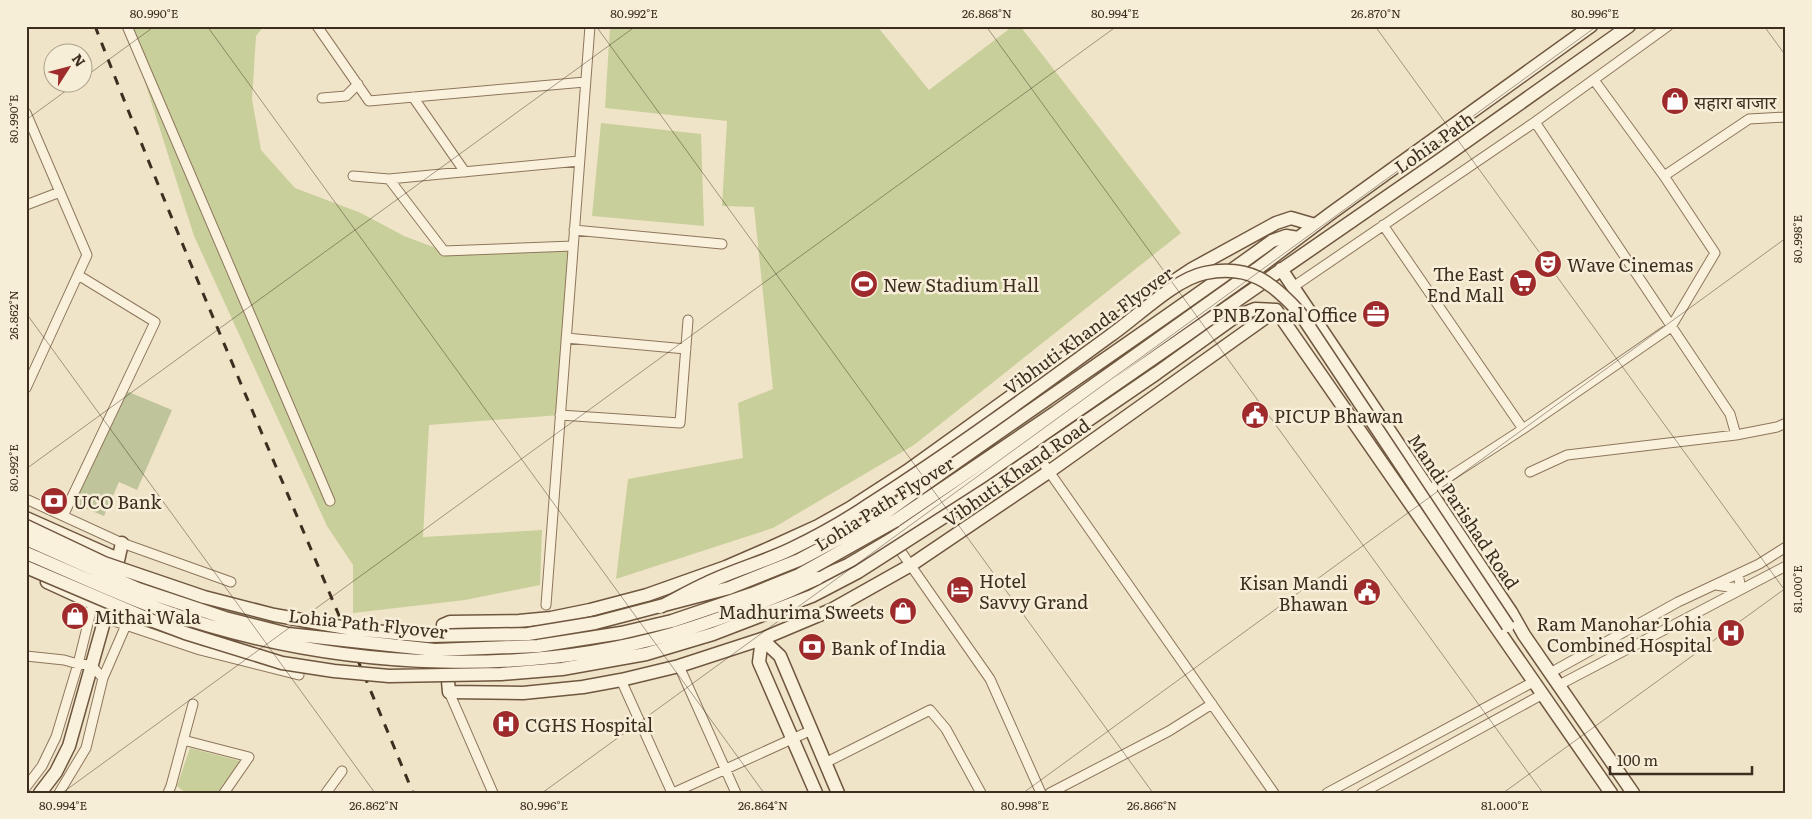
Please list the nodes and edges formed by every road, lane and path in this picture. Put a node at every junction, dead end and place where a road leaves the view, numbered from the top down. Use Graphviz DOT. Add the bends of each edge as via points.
graph roads {
  1 [pos="127,26"];
  2 [pos="317,26"];
  3 [pos="590,26"];
  4 [pos="1591,26"];
  5 [pos="1629,26"];
  6 [pos="1668,26"];
  7 [pos="1594,80"];
  8 [pos="585,82"];
  9 [pos="358,84"];
  10 [pos="413,97"];
  11 [pos="322,98"];
  12 [pos="26,113"];
  13 [pos="1786,117"];
  14 [pos="1535,122"];
  15 [pos="579,161"];
  16 [pos="465,172"];
  17 [pos="353,176"];
  18 [pos="1664,176"];
  19 [pos="388,179"];
  20 [pos="60,192"];
  21 [pos="26,205"];
  22 [pos="1330,214"];
  23 [pos="1383,224"];
  24 [pos="1315,225"];
  25 [pos="574,230"];
  26 [pos="722,244"];
  27 [pos="573,246"];
  28 [pos="1281,268"];
  29 [pos="78,275"];
  30 [pos="1258,286"];
  31 [pos="1293,287"];
  32 [pos="1276,310"];
  33 [pos="688,320"];
  34 [pos="1671,327"];
  35 [pos="1325,333"];
  36 [pos="566,338"];
  37 [pos="1303,348"];
  38 [pos="686,349"];
  39 [pos="26,388"];
  40 [pos="560,415"];
  41 [pos="1786,423"];
  42 [pos="1524,429"];
  43 [pos="1736,435"];
  44 [pos="1030,444"];
  45 [pos="1050,471"];
  46 [pos="1530,472"];
  47 [pos="1429,490"];
  48 [pos="26,499"];
  49 [pos="330,502"];
  50 [pos="62,516"];
  51 [pos="892,516"];
  52 [pos="26,518"];
  53 [pos="26,526"];
  54 [pos="26,539"];
  55 [pos="892,539"];
  56 [pos="122,544"];
  57 [pos="1786,547"];
  58 [pos="26,553"];
  59 [pos="118,559"];
  60 [pos="848,565"];
  61 [pos="911,565"];
  62 [pos="1786,566"];
  63 [pos="26,567"];
  64 [pos="26,573"];
  65 [pos="1738,574"];
  66 [pos="232,582"];
  67 [pos="1715,585"];
  68 [pos="1741,590"];
  69 [pos="861,593"];
  70 [pos="94,603"];
  71 [pos="546,605"];
  72 [pos="660,607"];
  73 [pos="106,613"];
  74 [pos="126,626"];
  75 [pos="1524,635"];
  76 [pos="762,639"];
  77 [pos="26,656"];
  78 [pos="85,665"];
  79 [pos="680,666"];
  80 [pos="1550,673"];
  81 [pos="299,675"];
  82 [pos="104,678"];
  83 [pos="621,680"];
  84 [pos="1534,682"];
  85 [pos="1559,685"];
  86 [pos="449,692"];
  87 [pos="1543,694"];
  88 [pos="193,704"];
  89 [pos="1212,704"];
  90 [pos="812,730"];
  91 [pos="793,739"];
  92 [pos="184,740"];
  93 [pos="825,763"];
  94 [pos="725,768"];
  95 [pos="342,771"];
  96 [pos="29,776"];
  97 [pos="26,787"];
  98 [pos="42,790"];
  99 [pos="170,792"];
  100 [pos="58,793"];
  101 [pos="224,793"];
  102 [pos="326,793"];
  103 [pos="493,793"];
  104 [pos="672,793"];
  105 [pos="736,793"];
  106 [pos="816,793"];
  107 [pos="838,793"];
  108 [pos="981,793"];
  109 [pos="1042,793"];
  110 [pos="1050,793"];
  111 [pos="1274,793"];
  112 [pos="1327,793"];
  113 [pos="1362,793"];
  114 [pos="1611,793"];
  115 [pos="1633,793"];
  1 -- 49 [label="street"];
  2 -- 9 [label="street"];
  3 -- 8 [label="street"];
  4 -- 22 [label="main road, Lohia Path"];
  5 -- 28 [label="main road, Lohia Path" via="1448,155"];
  6 -- 7 [label="street"];
  7 -- 14 [label="street"];
  7 -- 18 [label="street"];
  8 -- 10 [label="street"];
  8 -- 15 [label="street"];
  9 -- 10 [label="street" via="369,101"];
  9 -- 11 [label="street" via="346,96"];
  10 -- 16 [label="street"];
  12 -- 20 [label="street"];
  13 -- 18 [label="street" via="1750,119"];
  14 -- 23 [label="street"];
  14 -- 34 [label="street"];
  15 -- 16 [label="street"];
  15 -- 25 [label="street"];
  16 -- 19 [label="street"];
  17 -- 19 [label="street"];
  18 -- 34 [label="street" via="1715,253"];
  19 -- 27 [label="street" via="444,251"];
  20 -- 21 [label="street"];
  20 -- 29 [label="street" via="87,255"];
  22 -- 24 [label="main road, Lohia Path Flyover"];
  23 -- 31 [label="street"];
  23 -- 42 [label="street"];
  24 -- 51 [label="main road, Lohia Path Flyover" via="1056,412"];
  24 -- 86 [label="main road" via="1291,218 1192,269 870,496 818,526 726,567 647,595 552,618 450,622 443,625"];
  25 -- 26 [label="street"];
  25 -- 27 [label="street"];
  27 -- 36 [label="street"];
  28 -- 30 [label="main road, Lohia Path"];
  28 -- 31 [label="main road, Mandi Parishad Road"];
  29 -- 39 [label="street"];
  29 -- 50 [label="street" via="155,322"];
  30 -- 44 [label="main road, Lohia Path Flyover"];
  31 -- 35 [label="main road, Mandi Parishad Road"];
  32 -- 37 [label="main road"];
  32 -- 45 [label="main road, Vibhuti Khand Road"];
  32 -- 63 [label="main road, bridge" via="1254,309 1235,317 992,486 858,572 812,596 713,634 646,654 562,669 501,674 389,676 334,671 282,663 185,633"];
  33 -- 38 [label="street"];
  34 -- 42 [label="street"];
  34 -- 43 [label="street" via="1730,414"];
  35 -- 37 [label="main road"];
  35 -- 47 [label="main road, Mandi Parishad Road"];
  36 -- 38 [label="street"];
  36 -- 40 [label="street"];
  37 -- 84 [label="main road"];
  38 -- 40 [label="street" via="680,423"];
  40 -- 71 [label="street"];
  41 -- 43 [label="street"];
  42 -- 47 [label="street"];
  43 -- 46 [label="street" via="1568,455"];
  44 -- 45 [label="street"];
  44 -- 55 [label="main road, Lohia Path Flyover"];
  45 -- 61 [label="main road, Vibhuti Khand Road"];
  45 -- 89 [label="street"];
  47 -- 75 [label="main road, Mandi Parishad Road"];
  48 -- 50 [label="street"];
  50 -- 56 [label="street"];
  51 -- 54 [label="main road, Lohia Path Flyover, bridge" via="799,574 672,621 538,646 435,650 288,634 225,618 138,589"];
  51 -- 72 [label="main road, Lohia Path Flyover, bridge" via="861,527 799,560 729,588"];
  52 -- 59 [label="main road"];
  53 -- 72 [label="main road, Lohia Path Flyover, bridge" via="104,563 204,597 274,615 352,629 428,636 528,634 595,623"];
  55 -- 60 [label="main road, Lohia Path Flyover"];
  55 -- 61 [label="street"];
  56 -- 59 [label="main road"];
  56 -- 66 [label="street"];
  57 -- 65 [label="street"];
  58 -- 60 [label="main road, Lohia Path Flyover, bridge" via="136,600 218,628 294,647 358,656 443,661 536,659 613,648 671,634 753,607"];
  59 -- 73 [label="main road"];
  60 -- 69 [label="main road"];
  61 -- 69 [label="main road, Vibhuti Khand Road"];
  61 -- 109 [label="street" via="990,679"];
  62 -- 68 [label="street"];
  64 -- 70 [label="main road"];
  65 -- 67 [label="street"];
  65 -- 68 [label="street"];
  67 -- 68 [label="street"];
  67 -- 80 [label="street"];
  68 -- 85 [label="street"];
  69 -- 76 [label="main road, Vibhuti Khand Road" via="831,610"];
  70 -- 73 [label="main road"];
  70 -- 78 [label="street"];
  72 -- 75 [label="main road, Vibhuti Khanda Flyover, bridge" via="708,582 790,550 869,505 1114,334 1181,282 1205,273 1242,271 1282,293 1300,313 1508,626"];
  73 -- 74 [label="street"];
  73 -- 78 [label="main road"];
  74 -- 81 [label="street" via="200,650"];
  74 -- 82 [label="street"];
  75 -- 80 [label="main road, Mandi Parishad Road"];
  76 -- 79 [label="main road, Vibhuti Khand Road"];
  76 -- 90 [label="main road" via="780,656"];
  76 -- 91 [label="main road" via="759,662"];
  77 -- 78 [label="street"];
  78 -- 82 [label="street"];
  78 -- 96 [label="street" via="42,766"];
  78 -- 98 [label="main road" via="69,746 56,772"];
  79 -- 83 [label="main road, Vibhuti Khand Road"];
  79 -- 94 [label="street"];
  80 -- 85 [label="main road, Mandi Parishad Road"];
  82 -- 100 [label="street" via="86,748"];
  83 -- 86 [label="main road, Vibhuti Khand Road" via="523,693"];
  83 -- 104 [label="street"];
  84 -- 87 [label="main road"];
  84 -- 112 [label="street"];
  85 -- 115 [label="main road, Mandi Parishad Road"];
  86 -- 103 [label="street"];
  87 -- 113 [label="street"];
  87 -- 114 [label="main road"];
  88 -- 92 [label="street"];
  89 -- 110 [label="street" via="1169,731"];
  89 -- 111 [label="street"];
  90 -- 91 [label="street"];
  90 -- 93 [label="main road"];
  91 -- 94 [label="street"];
  91 -- 106 [label="main road"];
  92 -- 99 [label="street"];
  92 -- 101 [label="street" via="249,757"];
  93 -- 107 [label="main road"];
  93 -- 108 [label="street" via="930,710 946,729"];
  94 -- 104 [label="street"];
  94 -- 105 [label="street"];
  95 -- 102 [label="street"];
  96 -- 97 [label="street"];
  96 -- 98 [label="street"];
}
